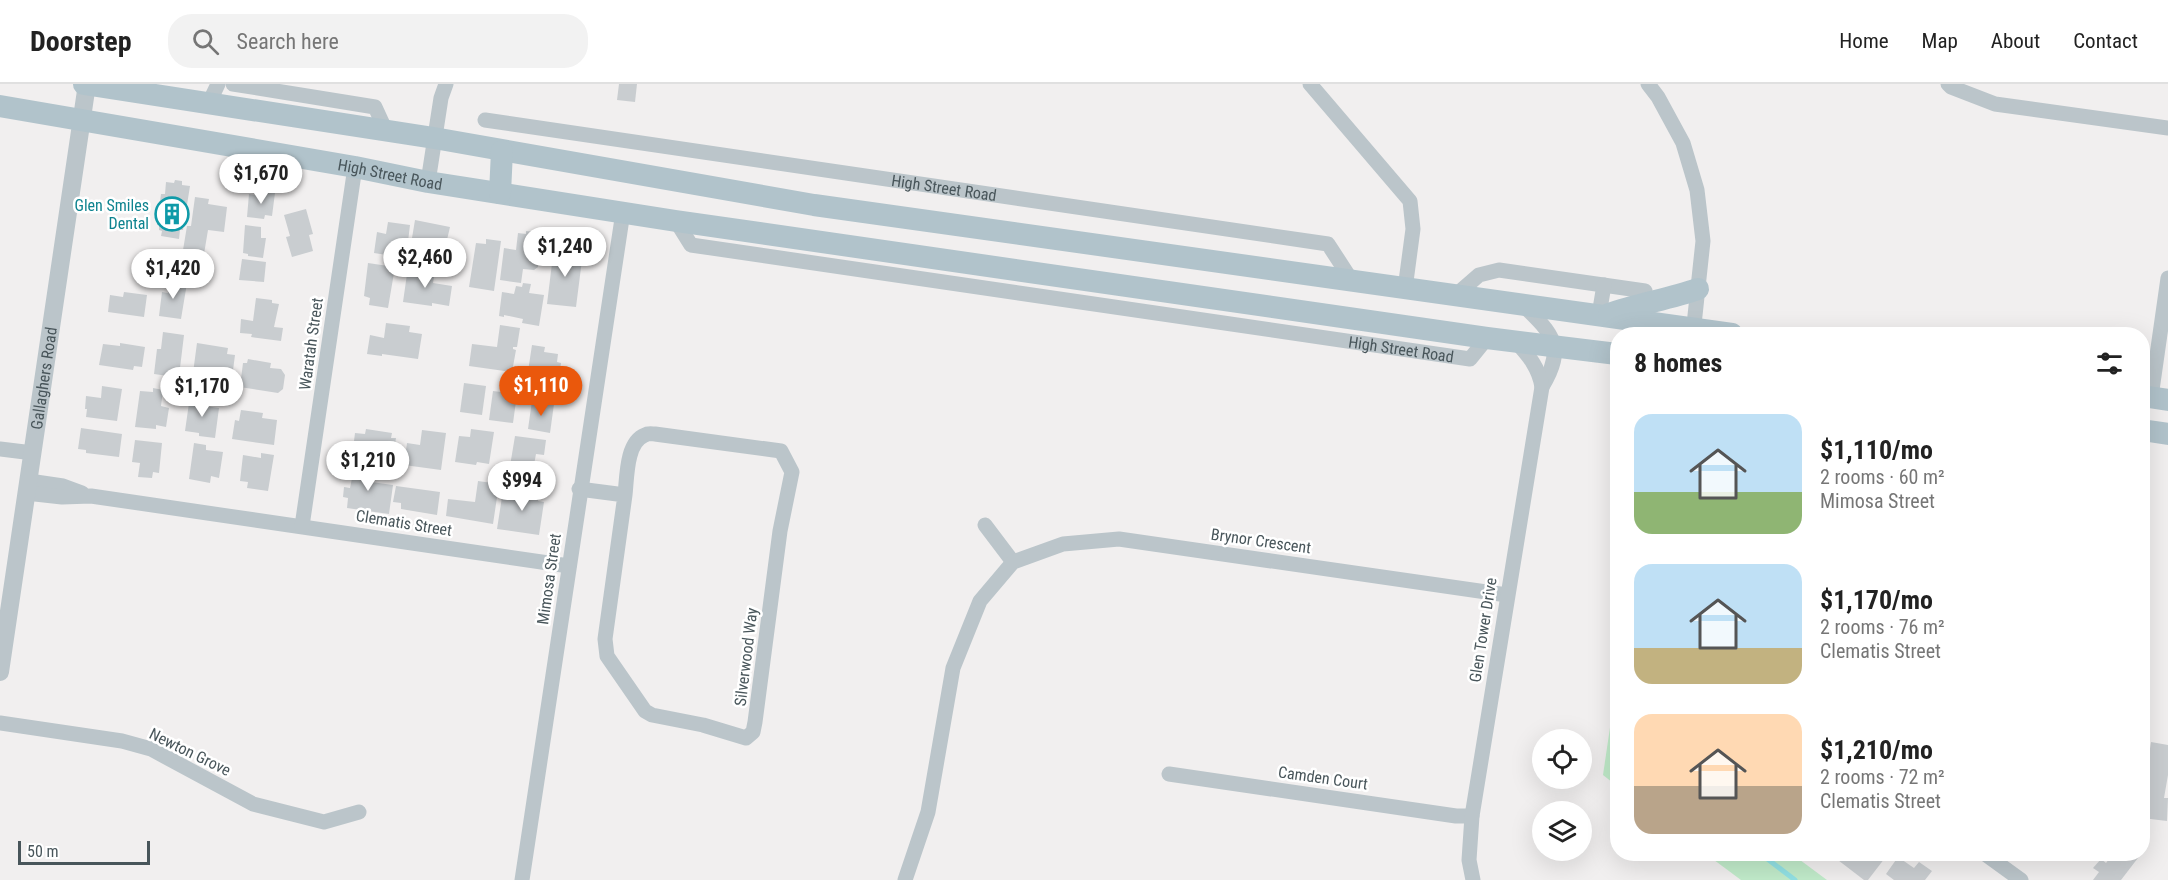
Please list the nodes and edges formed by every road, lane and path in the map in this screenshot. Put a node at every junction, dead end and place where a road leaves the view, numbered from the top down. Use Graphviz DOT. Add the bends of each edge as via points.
graph roads {
  1 [pos="86,84"];
  2 [pos="233,84"];
  3 [pos="446,84"];
  4 [pos="1310,84"];
  5 [pos="1648,84"];
  6 [pos="1948,84"];
  7 [pos="213,94"];
  8 [pos="0,106"];
  9 [pos="82,120"];
  10 [pos="484,120"];
  11 [pos="515,125"];
  12 [pos="2168,128"];
  13 [pos="386,131"];
  14 [pos="434,138"];
  15 [pos="502,151"];
  16 [pos="355,167"];
  17 [pos="428,182"];
  18 [pos="500,193"];
  19 [pos="623,212"];
  20 [pos="2168,278"];
  21 [pos="1352,281"];
  22 [pos="1604,285"];
  23 [pos="1405,289"];
  24 [pos="1698,289"];
  25 [pos="1645,291"];
  26 [pos="1456,295"];
  27 [pos="1523,305"];
  28 [pos="1602,315"];
  29 [pos="1666,327"];
  30 [pos="1694,327"];
  31 [pos="1516,342"];
  32 [pos="1554,347"];
  33 [pos="1610,353"];
  34 [pos="1542,387"];
  35 [pos="2154,398"];
  36 [pos="2150,431"];
  37 [pos="2168,434"];
  38 [pos="0,449"];
  39 [pos="33,453"];
  40 [pos="27,487"];
  41 [pos="579,489"];
  42 [pos="625,495"];
  43 [pos="985,525"];
  44 [pos="302,526"];
  45 [pos="1013,562"];
  46 [pos="569,566"];
  47 [pos="1507,595"];
  48 [pos="0,672"];
  49 [pos="0,723"];
  50 [pos="1169,774"];
  51 [pos="359,812"];
  52 [pos="1472,816"];
  53 [pos="1995,861"];
  54 [pos="522,880"];
  55 [pos="905,880"];
  56 [pos="1473,880"];
  57 [pos="2021,880"];
  1 -- 7 [label="main road"];
  1 -- 9 [label="street, Gallaghers Road"];
  2 -- 13 [label="street" via="375,107"];
  3 -- 14 [label="street"];
  4 -- 23 [label="street" via="1410,201 1413,240"];
  5 -- 24 [label="street" via="1683,142 1697,190 1703,241"];
  6 -- 12 [label="street" via="1995,104"];
  7 -- 13 [label="main road"];
  8 -- 9 [label="main road, High Street Road"];
  9 -- 16 [label="main road, High Street Road"];
  9 -- 39 [label="street, Gallaghers Road"];
  10 -- 11 [label="street, High Street Road"];
  11 -- 15 [label="street"];
  11 -- 21 [label="street, High Street Road" via="1328,244"];
  13 -- 14 [label="main road"];
  14 -- 15 [label="main road"];
  14 -- 17 [label="street"];
  15 -- 18 [label="main road"];
  15 -- 21 [label="main road" via="814,205"];
  16 -- 17 [label="main road, High Street Road"];
  16 -- 44 [label="street, Waratah Street"];
  17 -- 18 [label="main road, High Street Road"];
  18 -- 19 [label="main road, High Street Road"];
  19 -- 31 [label="main road, High Street Road"];
  19 -- 41 [label="street, Mimosa Street"];
  20 -- 35 [label="street"];
  21 -- 23 [label="main road"];
  22 -- 25 [label="street"];
  22 -- 26 [label="street" via="1499,270 1479,275"];
  22 -- 28 [label="street"];
  23 -- 26 [label="main road"];
  24 -- 28 [label="main road"];
  24 -- 30 [label="street"];
  26 -- 27 [label="main road"];
  27 -- 28 [label="main road"];
  27 -- 32 [label="street" via="1547,331"];
  28 -- 29 [label="main road"];
  31 -- 32 [label="main road, High Street Road"];
  31 -- 34 [label="street" via="1534,363"];
  32 -- 33 [label="main road, High Street Road"];
  32 -- 34 [label="street, Glen Tower Drive" via="1553,367"];
  34 -- 47 [label="street, Glen Tower Drive"];
  36 -- 37 [label="main road"];
  38 -- 39 [label="street"];
  39 -- 40 [label="street, Gallaghers Road"];
  40 -- 44 [label="street, Clematis Street" via="62,497 91,496"];
  40 -- 48 [label="street, Gallaghers Road"];
  41 -- 42 [label="street"];
  41 -- 46 [label="street, Mimosa Street"];
  42 -- 42 [label="street, Silverwood Way" via="632,450 645,435 781,451 792,472 780,531 755,722 753,732 746,738 645,711 607,656 604,647"];
  43 -- 45 [label="street"];
  44 -- 46 [label="street, Clematis Street"];
  45 -- 47 [label="street, Brynor Crescent" via="1063,544 1119,540"];
  45 -- 55 [label="street, Brynor Crescent" via="980,601 953,668 928,812"];
  46 -- 54 [label="street, Mimosa Street"];
  47 -- 52 [label="street, Glen Tower Drive"];
  49 -- 51 [label="street, Newton Grove" via="151,749 253,804 324,822"];
  50 -- 52 [label="street, Camden Court"];
  52 -- 56 [label="street, Glen Tower Drive" via="1468,860"];
  53 -- 57 [label="street"];
}
